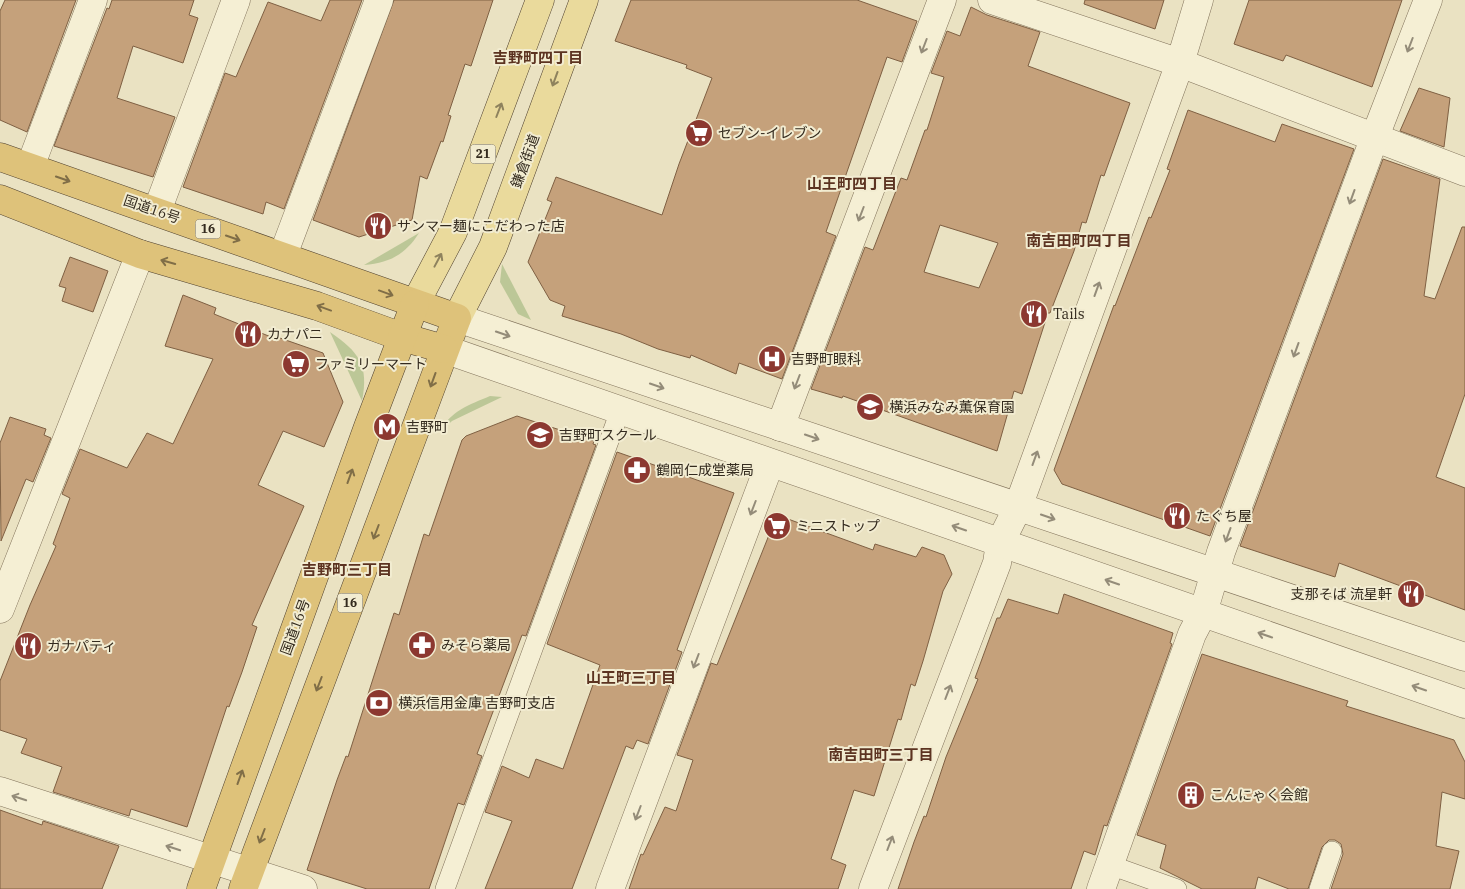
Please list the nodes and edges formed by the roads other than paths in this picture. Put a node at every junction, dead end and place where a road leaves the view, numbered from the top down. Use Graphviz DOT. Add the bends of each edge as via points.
graph roads {
  1 [pos="93,0"];
  2 [pos="236,0"];
  3 [pos="379,0"];
  4 [pos="540,0"];
  5 [pos="584,0"];
  6 [pos="942,0"];
  7 [pos="992,0"];
  8 [pos="1200,0"];
  9 [pos="1428,0"];
  10 [pos="1056,10"];
  11 [pos="1180,63"];
  12 [pos="1374,139"];
  13 [pos="0,157"];
  14 [pos="30,167"];
  15 [pos="1465,172"];
  16 [pos="0,199"];
  17 [pos="157,211"];
  18 [pos="140,254"];
  19 [pos="283,255"];
  20 [pos="416,304"];
  21 [pos="457,318"];
  22 [pos="402,338"];
  23 [pos="444,349"];
  24 [pos="620,410"];
  25 [pos="780,427"];
  26 [pos="770,463"];
  27 [pos="1018,507"];
  28 [pos="1000,543"];
  29 [pos="1214,573"];
  30 [pos="0,609"];
  31 [pos="1203,613"];
  32 [pos="1465,657"];
  33 [pos="1465,704"];
  34 [pos="0,792"];
  35 [pos="1332,851"];
  36 [pos="211,858"];
  37 [pos="1106,877"];
  38 [pos="246,880"];
  39 [pos="200,889"];
  40 [pos="303,889"];
  41 [pos="445,889"];
  42 [pos="610,889"];
  43 [pos="872,889"];
  44 [pos="1178,889"];
  45 [pos="1319,889"];
  1 -- 14 [label="street"];
  2 -- 17 [label="street"];
  3 -- 19 [label="street"];
  20 -- 4 [label="main road, 21, one-way" via="453,232"];
  5 -- 21 [label="main road, 鎌倉街道, one-way" via="493,247"];
  6 -- 25 [label="street, one-way"];
  7 -- 10 [label="street"];
  8 -- 11 [label="street"];
  9 -- 12 [label="street, one-way"];
  10 -- 11 [label="street"];
  11 -- 12 [label="street"];
  27 -- 11 [label="street, one-way"];
  12 -- 15 [label="street"];
  12 -- 29 [label="street, one-way"];
  13 -- 14 [label="highway, 国道16号 / 16"];
  14 -- 17 [label="highway, 国道16号 / 16, one-way"];
  16 -- 18 [label="highway"];
  17 -- 19 [label="highway, 国道16号 / 16, one-way"];
  22 -- 18 [label="highway, one-way" via="317,306"];
  18 -- 30 [label="street"];
  19 -- 20 [label="highway, 国道16号 / 16, one-way"];
  20 -- 21 [label="highway, 国道16号 / 16"];
  20 -- 22 [label="highway, 国道16号"];
  21 -- 23 [label="highway, 16"];
  21 -- 25 [label="street, one-way"];
  22 -- 23 [label="highway"];
  36 -- 22 [label="highway, 国道16号, one-way"];
  23 -- 24 [label="street"];
  23 -- 38 [label="highway, 16, one-way"];
  24 -- 26 [label="street"];
  24 -- 41 [label="lane"];
  25 -- 27 [label="street, one-way"];
  28 -- 26 [label="street, one-way"];
  26 -- 42 [label="street, one-way"];
  27 -- 28 [label="street"];
  27 -- 29 [label="street, one-way"];
  31 -- 28 [label="street, one-way"];
  43 -- 28 [label="street, one-way" via="997,563"];
  29 -- 31 [label="street"];
  29 -- 32 [label="street"];
  33 -- 31 [label="street, one-way"];
  31 -- 37 [label="street" via="1192,634"];
  36 -- 34 [label="street, one-way"];
  35 -- 45 [label="lane"];
  36 -- 38 [label="street"];
  36 -- 39 [label="highway, 国道16号"];
  37 -- 44 [label="lane"];
  38 -- 40 [label="street"];
}
